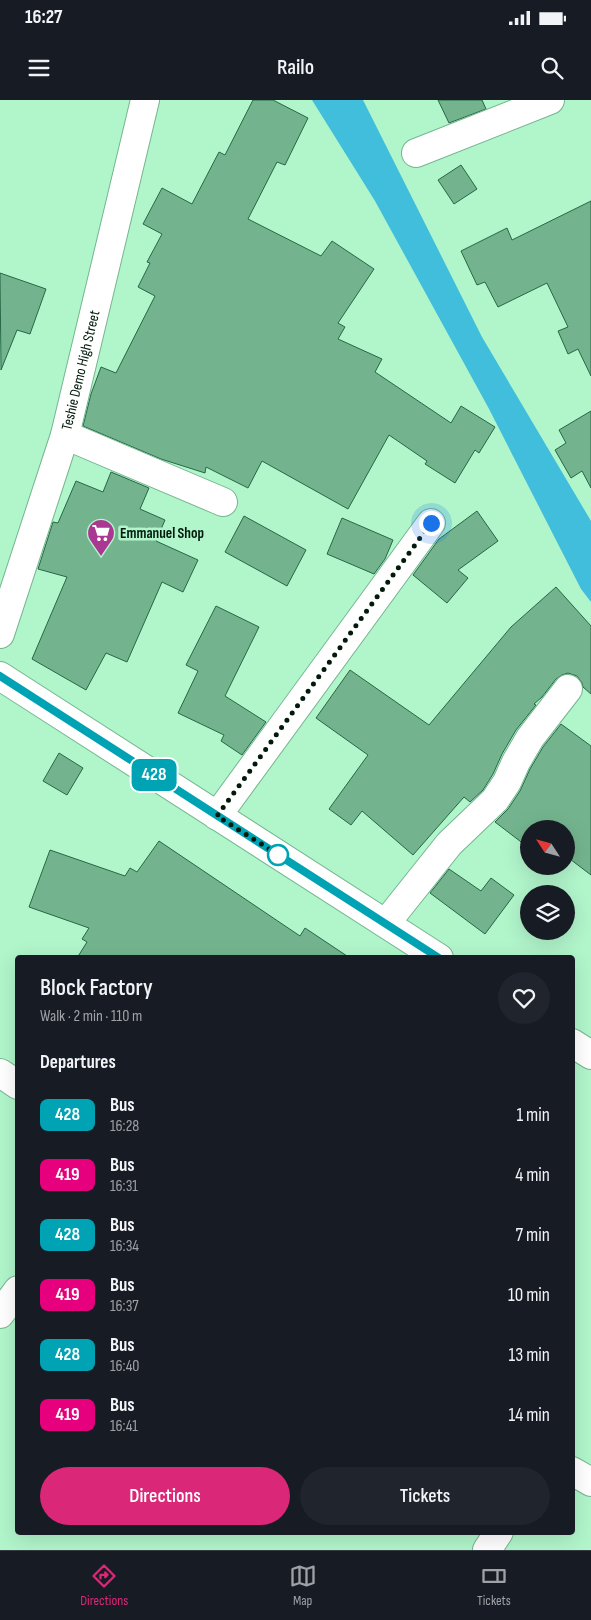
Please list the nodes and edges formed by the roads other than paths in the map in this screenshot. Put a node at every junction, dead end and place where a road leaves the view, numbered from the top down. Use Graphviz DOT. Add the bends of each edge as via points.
graph roads {
  1 [pos="145,100"];
  2 [pos="550,100"];
  3 [pos="416,153"];
  4 [pos="64,435"];
  5 [pos="223,502"];
  6 [pos="431,523"];
  7 [pos="0,634"];
  8 [pos="0,676"];
  9 [pos="568,689"];
  10 [pos="217,816"];
  11 [pos="386,923"];
  12 [pos="435,955"];
  13 [pos="575,1045"];
  14 [pos="591,1054"];
  15 [pos="0,1073"];
  16 [pos="15,1083"];
  17 [pos="15,1294"];
  18 [pos="0,1314"];
  19 [pos="575,1473"];
  20 [pos="591,1482"];
  21 [pos="497,1535"];
  22 [pos="487,1550"];
  1 -- 4 [label="street, Teshie Demo High Street"];
  2 -- 3 [label="street"];
  4 -- 5 [label="street"];
  4 -- 7 [label="street, Teshie Demo High Street"];
  6 -- 10 [label="street"];
  8 -- 10 [label="street"];
  9 -- 11 [label="street" via="530,738 495,800 449,844"];
  10 -- 11 [label="street"];
  11 -- 12 [label="street"];
  13 -- 14 [label="street"];
  15 -- 16 [label="street"];
  17 -- 18 [label="street"];
  19 -- 20 [label="street"];
  21 -- 22 [label="street"];
}
